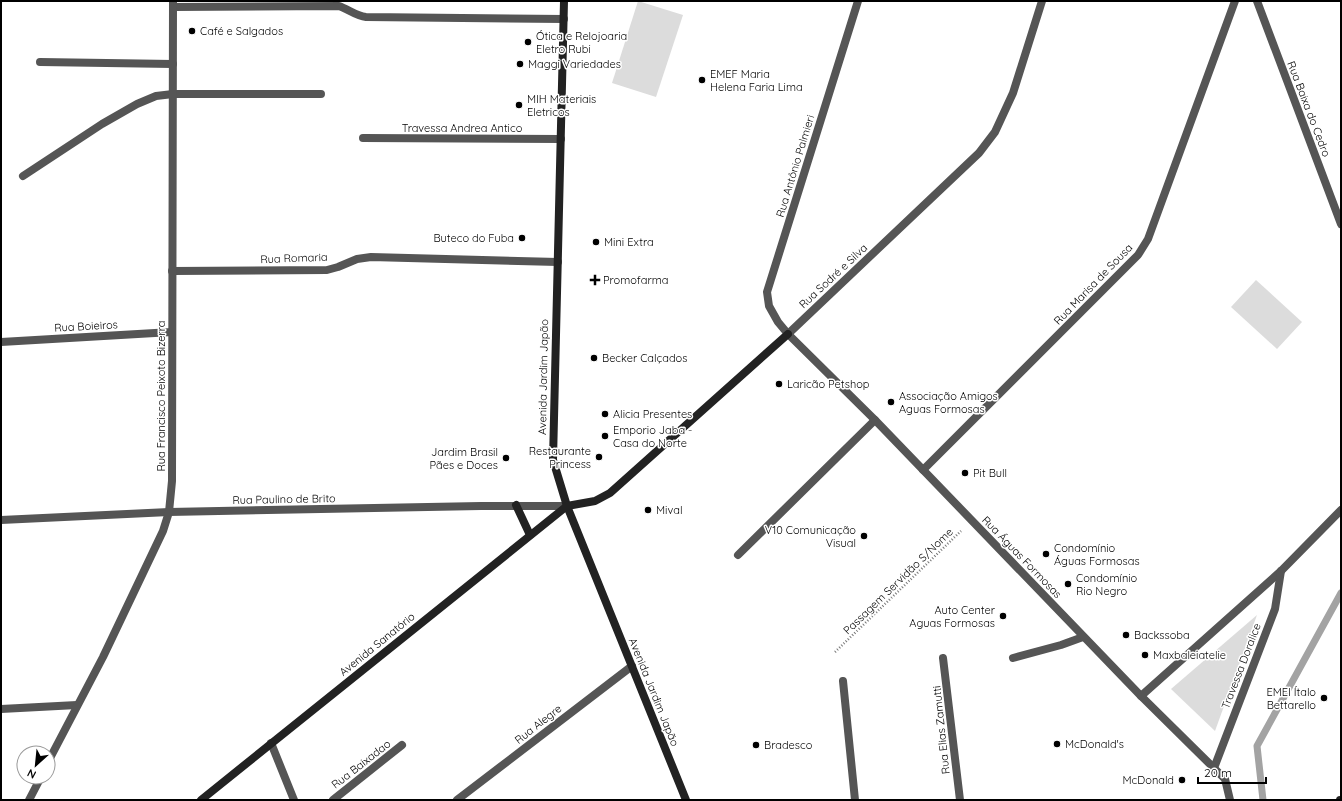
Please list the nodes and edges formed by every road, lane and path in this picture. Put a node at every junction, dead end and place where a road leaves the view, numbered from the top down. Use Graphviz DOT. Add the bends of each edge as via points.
graph roads {
  1 [pos="564,1"];
  2 [pos="858,1"];
  3 [pos="1042,1"];
  4 [pos="1235,1"];
  5 [pos="1257,1"];
  6 [pos="173,4"];
  7 [pos="564,19"];
  8 [pos="40,62"];
  9 [pos="173,64"];
  10 [pos="173,94"];
  11 [pos="321,94"];
  12 [pos="363,138"];
  13 [pos="561,139"];
  14 [pos="23,176"];
  15 [pos="1341,224"];
  16 [pos="558,262"];
  17 [pos="172,271"];
  18 [pos="172,332"];
  19 [pos="788,334"];
  20 [pos="1,342"];
  21 [pos="875,420"];
  22 [pos="923,470"];
  23 [pos="516,505"];
  24 [pos="567,506"];
  25 [pos="1341,510"];
  26 [pos="169,512"];
  27 [pos="1,520"];
  28 [pos="972,521"];
  29 [pos="530,535"];
  30 [pos="738,554"];
  31 [pos="1281,571"];
  32 [pos="1083,637"];
  33 [pos="835,652"];
  34 [pos="943,658"];
  35 [pos="1013,658"];
  36 [pos="632,666"];
  37 [pos="843,682"];
  38 [pos="1141,696"];
  39 [pos="77,706"];
  40 [pos="1,709"];
  41 [pos="271,743"];
  42 [pos="402,745"];
  43 [pos="56,747"];
  44 [pos="1214,768"];
  45 [pos="37,785"];
  46 [pos="29,800"];
  47 [pos="201,800"];
  48 [pos="294,800"];
  49 [pos="333,800"];
  50 [pos="457,800"];
  51 [pos="686,800"];
  52 [pos="855,800"];
  53 [pos="960,800"];
  54 [pos="1230,800"];
  1 -- 7 [label="main road, Avenida Jardim Japão"];
  2 -- 19 [label="street, Rua Antônio Palmieri" via="768,292 768,306"];
  3 -- 19 [label="street, Rua Sodré e Silva" via="1013,93 994,132 979,153"];
  4 -- 22 [label="street, Rua Marisa de Sousa" via="1148,239 1138,255"];
  5 -- 15 [label="street, Rua Baixa do Cedro"];
  6 -- 7 [label="street" via="339,6 366,17"];
  6 -- 9 [label="street, Rua Francisco Peixoto Bizerra"];
  7 -- 13 [label="main road, Avenida Jardim Japão"];
  8 -- 9 [label="street"];
  9 -- 10 [label="street, Rua Francisco Peixoto Bizerra"];
  10 -- 11 [label="street"];
  10 -- 14 [label="street" via="156,96 137,104"];
  10 -- 17 [label="street, Rua Francisco Peixoto Bizerra"];
  12 -- 13 [label="street, Travessa Andrea Antico"];
  13 -- 16 [label="main road, Avenida Jardim Japão"];
  16 -- 17 [label="street, Rua Romaria" via="371,257 357,259 327,270"];
  16 -- 24 [label="main road, Avenida Jardim Japão" via="553,460"];
  17 -- 18 [label="street, Rua Francisco Peixoto Bizerra"];
  18 -- 20 [label="street, Rua Boieiros"];
  18 -- 26 [label="street, Rua Francisco Peixoto Bizerra" via="172,481"];
  19 -- 21 [label="street, Rua Águas Formosas"];
  19 -- 24 [label="main road, Rua Sodré e Silva" via="610,493 595,501"];
  21 -- 22 [label="street, Rua Águas Formosas"];
  21 -- 30 [label="street"];
  22 -- 28 [label="street, Rua Águas Formosas"];
  23 -- 24 [label="street, Rua Paulino de Brito"];
  23 -- 26 [label="street, Rua Paulino de Brito"];
  23 -- 29 [label="main road"];
  24 -- 29 [label="main road, Avenida Sanatório"];
  24 -- 36 [label="main road, Avenida Jardim Japão"];
  25 -- 31 [label="street"];
  26 -- 27 [label="street, Rua Paulino de Brito"];
  26 -- 39 [label="street, Rua Francisco Peixoto Bizerra" via="147,565"];
  28 -- 32 [label="street, Rua Águas Formosas"];
  28 -- 33 [label="path, Passagem Servidão S/Nome"];
  29 -- 41 [label="main road, Avenida Sanatório"];
  31 -- 38 [label="street"];
  31 -- 44 [label="street, Travessa Doralice" via="1275,609"];
  32 -- 35 [label="street"];
  32 -- 38 [label="street, Rua Águas Formosas"];
  34 -- 53 [label="street, Rua Elias Zamutti"];
  36 -- 50 [label="street, Rua Alegre"];
  36 -- 51 [label="main road, Avenida Jardim Japão"];
  37 -- 52 [label="street"];
  38 -- 44 [label="street, Rua Águas Formosas"];
  39 -- 40 [label="street"];
  39 -- 43 [label="street, Rua Francisco Peixoto Bizerra"];
  41 -- 47 [label="main road, Avenida Sanatório"];
  41 -- 48 [label="street"];
  42 -- 49 [label="street, Rua Baixadao"];
  44 -- 54 [label="street, Rua Águas Formosas" via="1225,779"];
  45 -- 46 [label="street"];
}
